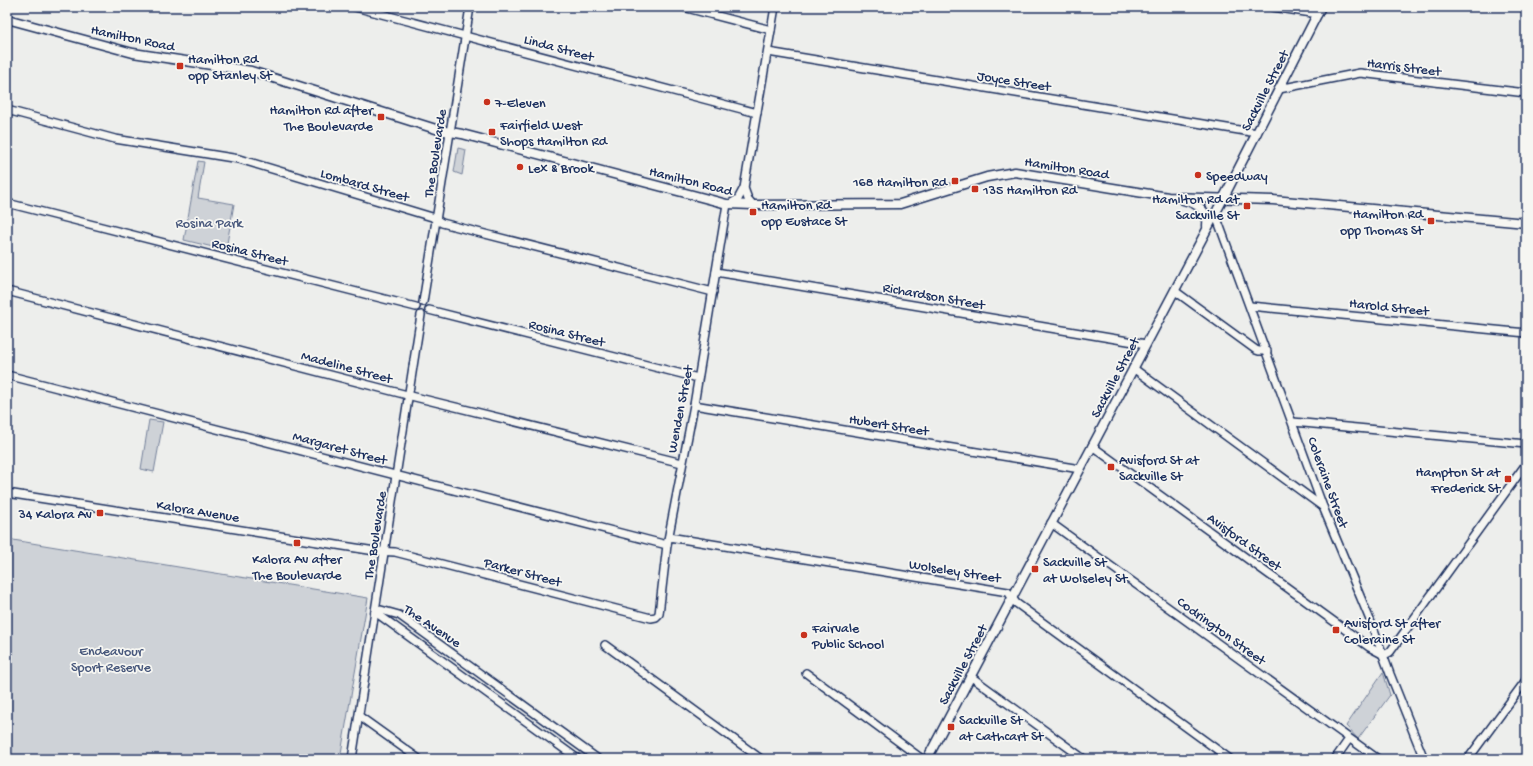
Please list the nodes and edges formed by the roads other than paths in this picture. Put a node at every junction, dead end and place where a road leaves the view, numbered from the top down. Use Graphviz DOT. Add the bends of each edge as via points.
graph roads {
  1 [pos="355,7"];
  2 [pos="470,7"];
  3 [pos="683,7"];
  4 [pos="775,7"];
  5 [pos="1273,7"];
  6 [pos="1320,11"];
  7 [pos="7,19"];
  8 [pos="771,30"];
  9 [pos="466,35"];
  10 [pos="768,52"];
  11 [pos="1279,88"];
  12 [pos="1526,93"];
  13 [pos="7,110"];
  14 [pos="757,113"];
  15 [pos="451,132"];
  16 [pos="1256,133"];
  17 [pos="744,188"];
  18 [pos="1168,197"];
  19 [pos="1223,199"];
  20 [pos="7,203"];
  21 [pos="729,204"];
  22 [pos="753,205"];
  23 [pos="1215,213"];
  24 [pos="437,220"];
  25 [pos="1526,223"];
  26 [pos="1207,228"];
  27 [pos="716,272"];
  28 [pos="7,291"];
  29 [pos="1175,291"];
  30 [pos="713,292"];
  31 [pos="423,302"];
  32 [pos="1250,306"];
  33 [pos="416,307"];
  34 [pos="429,310"];
  35 [pos="421,315"];
  36 [pos="1526,333"];
  37 [pos="1146,344"];
  38 [pos="1267,351"];
  39 [pos="1133,368"];
  40 [pos="7,375"];
  41 [pos="698,378"];
  42 [pos="410,395"];
  43 [pos="694,405"];
  44 [pos="1293,422"];
  45 [pos="1526,444"];
  46 [pos="1092,446"];
  47 [pos="682,463"];
  48 [pos="1526,464"];
  49 [pos="1080,469"];
  50 [pos="396,476"];
  51 [pos="7,493"];
  52 [pos="1323,507"];
  53 [pos="1051,523"];
  54 [pos="669,537"];
  55 [pos="667,544"];
  56 [pos="384,552"];
  57 [pos="1012,597"];
  58 [pos="375,612"];
  59 [pos="656,617"];
  60 [pos="605,645"];
  61 [pos="1384,655"];
  62 [pos="806,673"];
  63 [pos="970,676"];
  64 [pos="1526,680"];
  65 [pos="359,716"];
  66 [pos="1349,739"];
  67 [pos="352,759"];
  68 [pos="418,759"];
  69 [pos="578,759"];
  70 [pos="598,759"];
  71 [pos="761,759"];
  72 [pos="922,759"];
  73 [pos="927,759"];
  74 [pos="1084,759"];
  75 [pos="1230,759"];
  76 [pos="1335,759"];
  77 [pos="1378,759"];
  78 [pos="1424,759"];
  79 [pos="1468,759"];
  1 -- 9 [label="street, Linda Street"];
  2 -- 9 [label="street, The Boulevarde"];
  3 -- 8 [label="street"];
  4 -- 8 [label="street"];
  5 -- 6 [label="street"];
  6 -- 11 [label="main road, Sackville Street"];
  7 -- 15 [label="main road, Hamilton Road" via="133,53 251,71"];
  8 -- 10 [label="street"];
  9 -- 14 [label="street, Linda Street"];
  9 -- 15 [label="street, The Boulevarde"];
  10 -- 14 [label="street"];
  10 -- 16 [label="street, Joyce Street"];
  11 -- 12 [label="street, Harris Street" via="1360,73"];
  11 -- 16 [label="main road, Sackville Street"];
  13 -- 24 [label="street, Lombard Street" via="115,139 239,159"];
  14 -- 17 [label="street"];
  15 -- 21 [label="main road, Hamilton Road"];
  15 -- 24 [label="street, The Boulevarde"];
  16 -- 19 [label="main road, Sackville Street"];
  17 -- 21 [label="street" via="738,199"];
  17 -- 22 [label="street"];
  18 -- 19 [label="main road, Hamilton Road"];
  18 -- 22 [label="main road, Hamilton Road" via="1015,172 987,177 900,204"];
  18 -- 26 [label="main road" via="1185,200 1202,208 1207,216"];
  19 -- 23 [label="main road, Sackville Street"];
  19 -- 25 [label="main road, Hamilton Road" via="1273,200"];
  20 -- 33 [label="street, Rosina Street"];
  21 -- 22 [label="main road, Hamilton Road"];
  21 -- 27 [label="street, Wenden Street"];
  23 -- 26 [label="main road, Sackville Street"];
  23 -- 32 [label="street, Coleraine Street"];
  24 -- 30 [label="street, Lombard Street"];
  24 -- 31 [label="street, The Boulevarde"];
  26 -- 29 [label="main road, Sackville Street"];
  27 -- 30 [label="street, Wenden Street"];
  27 -- 37 [label="street, Richardson Street"];
  28 -- 42 [label="street, Madeline Street"];
  29 -- 37 [label="main road, Sackville Street"];
  29 -- 38 [label="street" via="1256,350"];
  30 -- 41 [label="street, Wenden Street"];
  31 -- 33 [label="street"];
  31 -- 34 [label="street" via="428,304"];
  32 -- 36 [label="street, Harold Street"];
  32 -- 38 [label="street, Coleraine Street"];
  33 -- 35 [label="street" via="416,312"];
  34 -- 35 [label="street"];
  34 -- 41 [label="street, Rosina Street"];
  35 -- 42 [label="street, The Boulevarde"];
  37 -- 39 [label="main road, Sackville Street"];
  38 -- 44 [label="street, Coleraine Street"];
  39 -- 46 [label="main road, Sackville Street"];
  39 -- 52 [label="street"];
  40 -- 50 [label="street, Margaret Street"];
  41 -- 43 [label="street, Wenden Street"];
  42 -- 47 [label="street, Madeline Street"];
  42 -- 50 [label="street, The Boulevarde"];
  43 -- 47 [label="street, Wenden Street"];
  43 -- 49 [label="street, Hubert Street"];
  44 -- 45 [label="street"];
  44 -- 52 [label="street, Coleraine Street"];
  46 -- 49 [label="main road, Sackville Street"];
  46 -- 61 [label="street, Avisford Street" via="1369,647"];
  47 -- 54 [label="street, Wenden Street"];
  48 -- 61 [label="street" via="1390,652"];
  49 -- 53 [label="main road, Sackville Street"];
  50 -- 55 [label="street, Margaret Street"];
  50 -- 56 [label="street, The Boulevarde"];
  51 -- 56 [label="street, Kalora Avenue"];
  52 -- 61 [label="street, Coleraine Street"];
  53 -- 57 [label="main road, Sackville Street"];
  53 -- 66 [label="street, Codrington Street"];
  54 -- 55 [label="street, Wenden Street"];
  54 -- 57 [label="street, Wolseley Street" via="1008,592"];
  55 -- 59 [label="street, Wenden Street" via="659,614"];
  56 -- 58 [label="street, The Boulevarde"];
  56 -- 59 [label="street, Parker Street" via="402,553 651,618"];
  57 -- 63 [label="main road, Sackville Street"];
  57 -- 75 [label="street, Wolseley Street" via="1016,603"];
  58 -- 65 [label="street, The Boulevarde"];
  58 -- 69 [label="street, The Avenue"];
  58 -- 70 [label="street, The Avenue" via="381,610 399,615"];
  60 -- 71 [label="street"];
  61 -- 78 [label="street, Coleraine Street"];
  62 -- 72 [label="street"];
  63 -- 73 [label="main road, Sackville Street"];
  63 -- 74 [label="street"];
  64 -- 79 [label="street"];
  65 -- 67 [label="street, The Boulevarde"];
  65 -- 68 [label="street"];
  66 -- 76 [label="street"];
  66 -- 77 [label="street, Codrington Street"];
}
